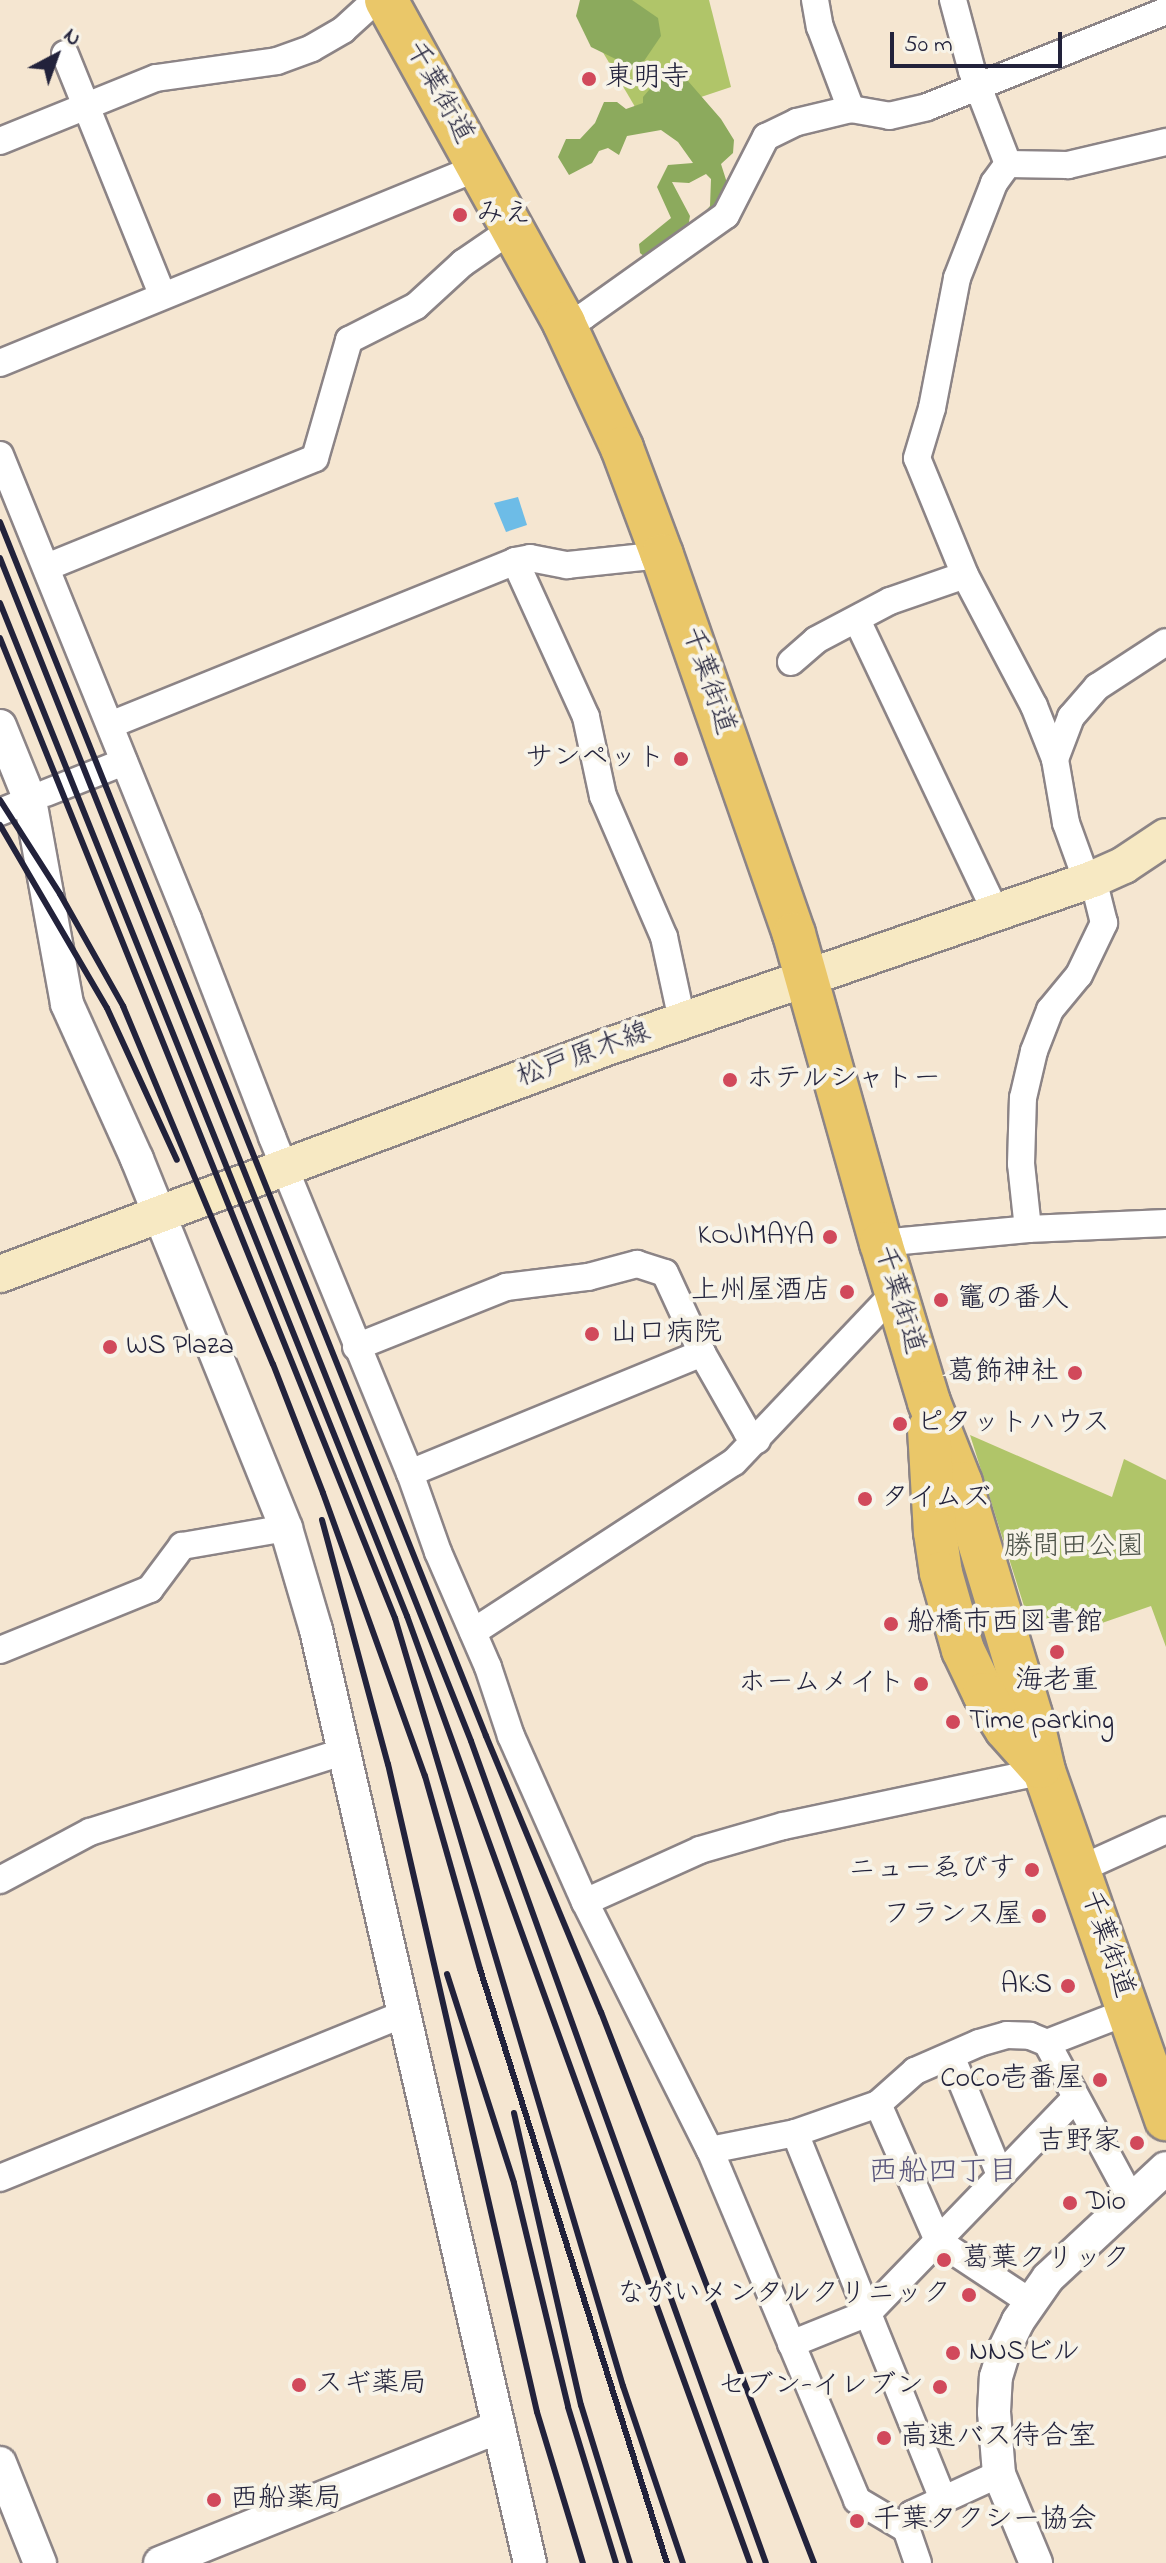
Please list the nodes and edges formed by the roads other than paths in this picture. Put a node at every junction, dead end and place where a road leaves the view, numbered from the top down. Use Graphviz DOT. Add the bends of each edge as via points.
graph roads {
  1 [pos="376,0"];
  2 [pos="386,0"];
  3 [pos="815,0"];
  4 [pos="953,0"];
  5 [pos="1166,11"];
  6 [pos="65,54"];
  7 [pos="979,85"];
  8 [pos="85,105"];
  9 [pos="851,109"];
  10 [pos="0,141"];
  11 [pos="1166,142"];
  12 [pos="1008,164"];
  13 [pos="479,167"];
  14 [pos="514,228"];
  15 [pos="162,294"];
  16 [pos="564,323"];
  17 [pos="0,363"];
  18 [pos="0,455"];
  19 [pos="662,555"];
  20 [pos="515,561"];
  21 [pos="47,567"];
  22 [pos="965,575"];
  23 [pos="857,620"];
  24 [pos="1166,642"];
  25 [pos="791,662"];
  26 [pos="110,725"];
  27 [pos="0,726"];
  28 [pos="1055,759"];
  29 [pos="124,762"];
  30 [pos="38,796"];
  31 [pos="0,812"];
  32 [pos="1166,837"];
  33 [pos="1090,880"];
  34 [pos="988,896"];
  35 [pos="807,976"];
  36 [pos="682,1020"];
  37 [pos="284,1166"];
  38 [pos="159,1215"];
  39 [pos="1166,1223"];
  40 [pos="1028,1229"];
  41 [pos="881,1243"];
  42 [pos="0,1274"];
  43 [pos="896,1291"];
  44 [pos="356,1347"];
  45 [pos="702,1353"];
  46 [pos="757,1440"];
  47 [pos="410,1473"];
  48 [pos="286,1528"];
  49 [pos="473,1632"];
  50 [pos="0,1650"];
  51 [pos="345,1751"];
  52 [pos="1044,1771"];
  53 [pos="1166,1830"];
  54 [pos="1080,1869"];
  55 [pos="0,1880"];
  56 [pos="585,1902"];
  57 [pos="1129,2011"];
  58 [pos="404,2014"];
  59 [pos="1047,2043"];
  60 [pos="951,2056"];
  61 [pos="1075,2099"];
  62 [pos="878,2104"];
  63 [pos="1166,2119"];
  64 [pos="795,2133"];
  65 [pos="710,2150"];
  66 [pos="1166,2168"];
  67 [pos="1000,2175"];
  68 [pos="0,2178"];
  69 [pos="1132,2200"];
  70 [pos="938,2241"];
  71 [pos="1030,2302"];
  72 [pos="868,2313"];
  73 [pos="791,2344"];
  74 [pos="499,2427"];
  75 [pos="0,2463"];
  76 [pos="999,2474"];
  77 [pos="943,2499"];
  78 [pos="906,2529"];
  79 [pos="40,2563"];
  80 [pos="160,2563"];
  81 [pos="530,2563"];
  82 [pos="918,2563"];
  83 [pos="1036,2563"];
  1 -- 8 [label="street" via="343,30 277,61 156,78"];
  2 -- 13 [label="highway, 千葉街道"];
  3 -- 9 [label="street"];
  4 -- 7 [label="street"];
  5 -- 7 [label="street"];
  6 -- 8 [label="street"];
  7 -- 9 [label="street" via="889,116"];
  7 -- 12 [label="street"];
  8 -- 10 [label="street"];
  8 -- 15 [label="street"];
  9 -- 16 [label="street" via="797,122 766,137 726,215 584,316"];
  11 -- 12 [label="street" via="1068,165"];
  12 -- 22 [label="street" via="994,183 957,278 917,458"];
  13 -- 14 [label="highway, 千葉街道"];
  13 -- 15 [label="street"];
  14 -- 16 [label="highway, 千葉街道"];
  14 -- 21 [label="street" via="463,263 416,306 349,340 315,458"];
  15 -- 17 [label="street"];
  16 -- 19 [label="highway, 千葉街道" via="622,448"];
  18 -- 21 [label="street"];
  19 -- 20 [label="street" via="567,565 530,558"];
  19 -- 35 [label="highway, 千葉街道"];
  20 -- 26 [label="street"];
  20 -- 36 [label="street" via="586,717 603,796 664,937"];
  21 -- 26 [label="street"];
  22 -- 23 [label="street" via="890,601"];
  22 -- 28 [label="street" via="1034,706"];
  23 -- 25 [label="street" via="816,640"];
  23 -- 34 [label="street"];
  24 -- 28 [label="street" via="1097,687 1071,717"];
  26 -- 29 [label="street"];
  27 -- 30 [label="street"];
  28 -- 33 [label="street" via="1066,823"];
  29 -- 30 [label="street"];
  29 -- 37 [label="street"];
  30 -- 31 [label="street"];
  30 -- 38 [label="street" via="67,1004"];
  32 -- 33 [label="main road, 松戸原木線"];
  33 -- 35 [label="main road, 松戸原木線"];
  33 -- 40 [label="street" via="1104,923 1079,975 1050,1010 1023,1098 1021,1164"];
  35 -- 36 [label="main road, 松戸原木線"];
  35 -- 41 [label="highway, 千葉街道"];
  36 -- 37 [label="main road, 松戸原木線"];
  37 -- 38 [label="main road, 松戸原木線"];
  37 -- 44 [label="street"];
  38 -- 42 [label="main road, 松戸原木線"];
  38 -- 48 [label="street"];
  39 -- 40 [label="street"];
  40 -- 41 [label="street"];
  41 -- 43 [label="highway, 千葉街道"];
  43 -- 46 [label="street"];
  43 -- 52 [label="highway, 千葉街道" via="929,1402 935,1532 963,1650 1006,1729"];
  44 -- 45 [label="street" via="506,1287 588,1277 637,1264 665,1273"];
  44 -- 47 [label="street"];
  45 -- 46 [label="street" via="747,1432"];
  45 -- 47 [label="street"];
  46 -- 49 [label="street" via="734,1462"];
  47 -- 49 [label="street"];
  48 -- 50 [label="street" via="182,1546 150,1589"];
  48 -- 51 [label="street"];
  49 -- 56 [label="street" via="511,1736"];
  51 -- 55 [label="street" via="90,1832"];
  51 -- 58 [label="street"];
  52 -- 54 [label="highway, 千葉街道"];
  52 -- 56 [label="street" via="783,1826 700,1850"];
  53 -- 54 [label="street"];
  54 -- 57 [label="highway, 千葉街道"];
  56 -- 65 [label="street"];
  57 -- 59 [label="street"];
  57 -- 63 [label="highway, 千葉街道"];
  58 -- 68 [label="street"];
  58 -- 74 [label="street"];
  59 -- 60 [label="street" via="1007,2035"];
  59 -- 61 [label="street"];
  60 -- 62 [label="street" via="915,2071"];
  60 -- 67 [label="street"];
  61 -- 67 [label="street"];
  61 -- 69 [label="street"];
  62 -- 64 [label="street"];
  62 -- 70 [label="street"];
  64 -- 65 [label="street"];
  64 -- 72 [label="street"];
  65 -- 73 [label="street"];
  66 -- 69 [label="street"];
  67 -- 70 [label="street"];
  69 -- 71 [label="street" via="1048,2278"];
  70 -- 71 [label="street"];
  70 -- 72 [label="street"];
  71 -- 76 [label="street" via="996,2377"];
  72 -- 73 [label="street"];
  72 -- 77 [label="street"];
  73 -- 78 [label="street" via="857,2500"];
  74 -- 80 [label="street"];
  74 -- 81 [label="street"];
  75 -- 79 [label="street"];
  76 -- 77 [label="street"];
  76 -- 83 [label="street"];
  77 -- 78 [label="street" via="912,2514"];
  78 -- 82 [label="street"];
}
